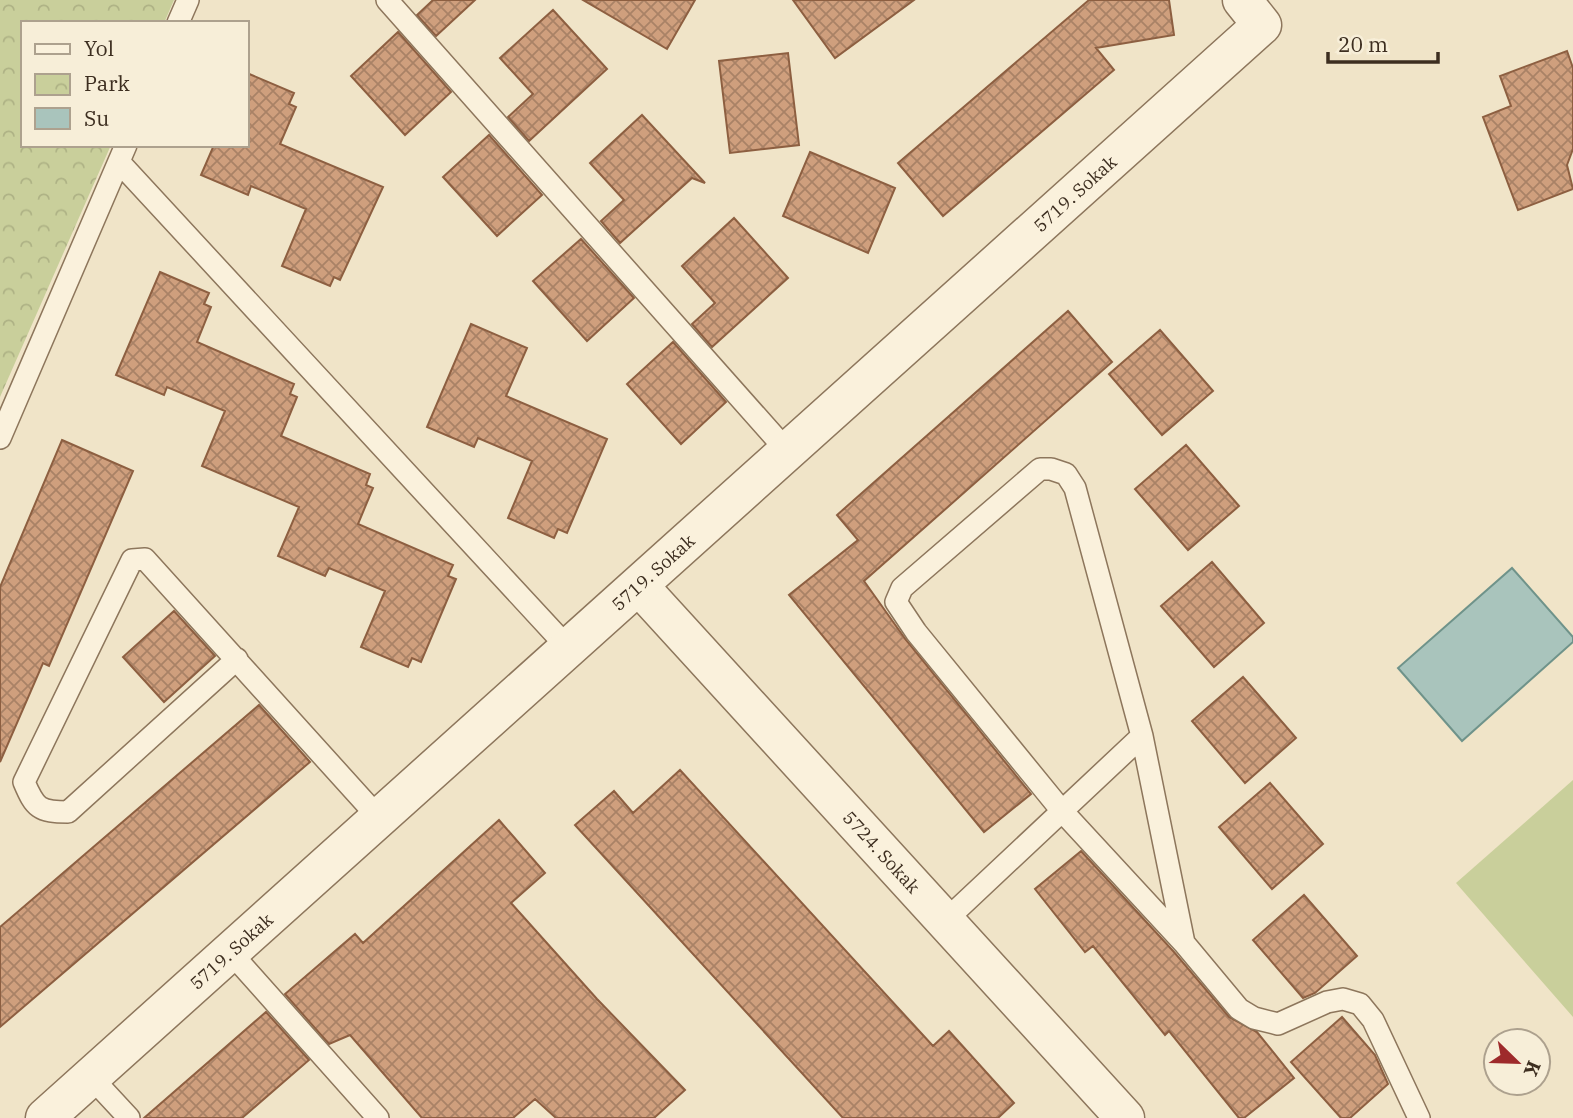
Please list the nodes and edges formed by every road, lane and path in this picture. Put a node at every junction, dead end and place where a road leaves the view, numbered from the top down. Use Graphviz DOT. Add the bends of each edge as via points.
graph roads {
  1 [pos="188,0"];
  2 [pos="387,0"];
  3 [pos="1252,13"];
  4 [pos="179,21"];
  5 [pos="123,154"];
  6 [pos="0,438"];
  7 [pos="788,452"];
  8 [pos="639,586"];
  9 [pos="570,650"];
  10 [pos="237,659"];
  11 [pos="1142,736"];
  12 [pos="1062,811"];
  13 [pos="379,818"];
  14 [pos="946,920"];
  15 [pos="1184,943"];
  16 [pos="231,953"];
  17 [pos="91,1077"];
  18 [pos="45,1118"];
  19 [pos="129,1118"];
  20 [pos="378,1118"];
  21 [pos="1125,1118"];
  22 [pos="1419,1118"];
  1 -- 4 [label="lane"];
  2 -- 7 [label="lane"];
  3 -- 7 [label="street, 5719. Sokak"];
  5 -- 6 [label="lane"];
  5 -- 9 [label="lane"];
  7 -- 8 [label="street, 5719. Sokak"];
  8 -- 9 [label="street, 5719. Sokak"];
  8 -- 14 [label="street, 5724. Sokak"];
  9 -- 13 [label="street, 5719. Sokak"];
  10 -- 10 [label="lane" via="68,812 39,808 31,799 24,782 132,560 145,559"];
  10 -- 13 [label="lane"];
  11 -- 12 [label="lane"];
  11 -- 12 [label="lane" via="1074,488 1066,474 1040,469 902,588 897,602 916,632"];
  11 -- 15 [label="lane"];
  12 -- 14 [label="lane"];
  12 -- 15 [label="lane"];
  13 -- 16 [label="street, 5719. Sokak"];
  14 -- 21 [label="street, 5724. Sokak"];
  15 -- 22 [label="lane" via="1239,1009 1254,1018 1278,1024 1327,1002 1343,999 1360,1004 1373,1020"];
  16 -- 17 [label="street, 5719. Sokak"];
  16 -- 20 [label="lane"];
  17 -- 18 [label="street, 5719. Sokak"];
  17 -- 19 [label="lane"];
}
